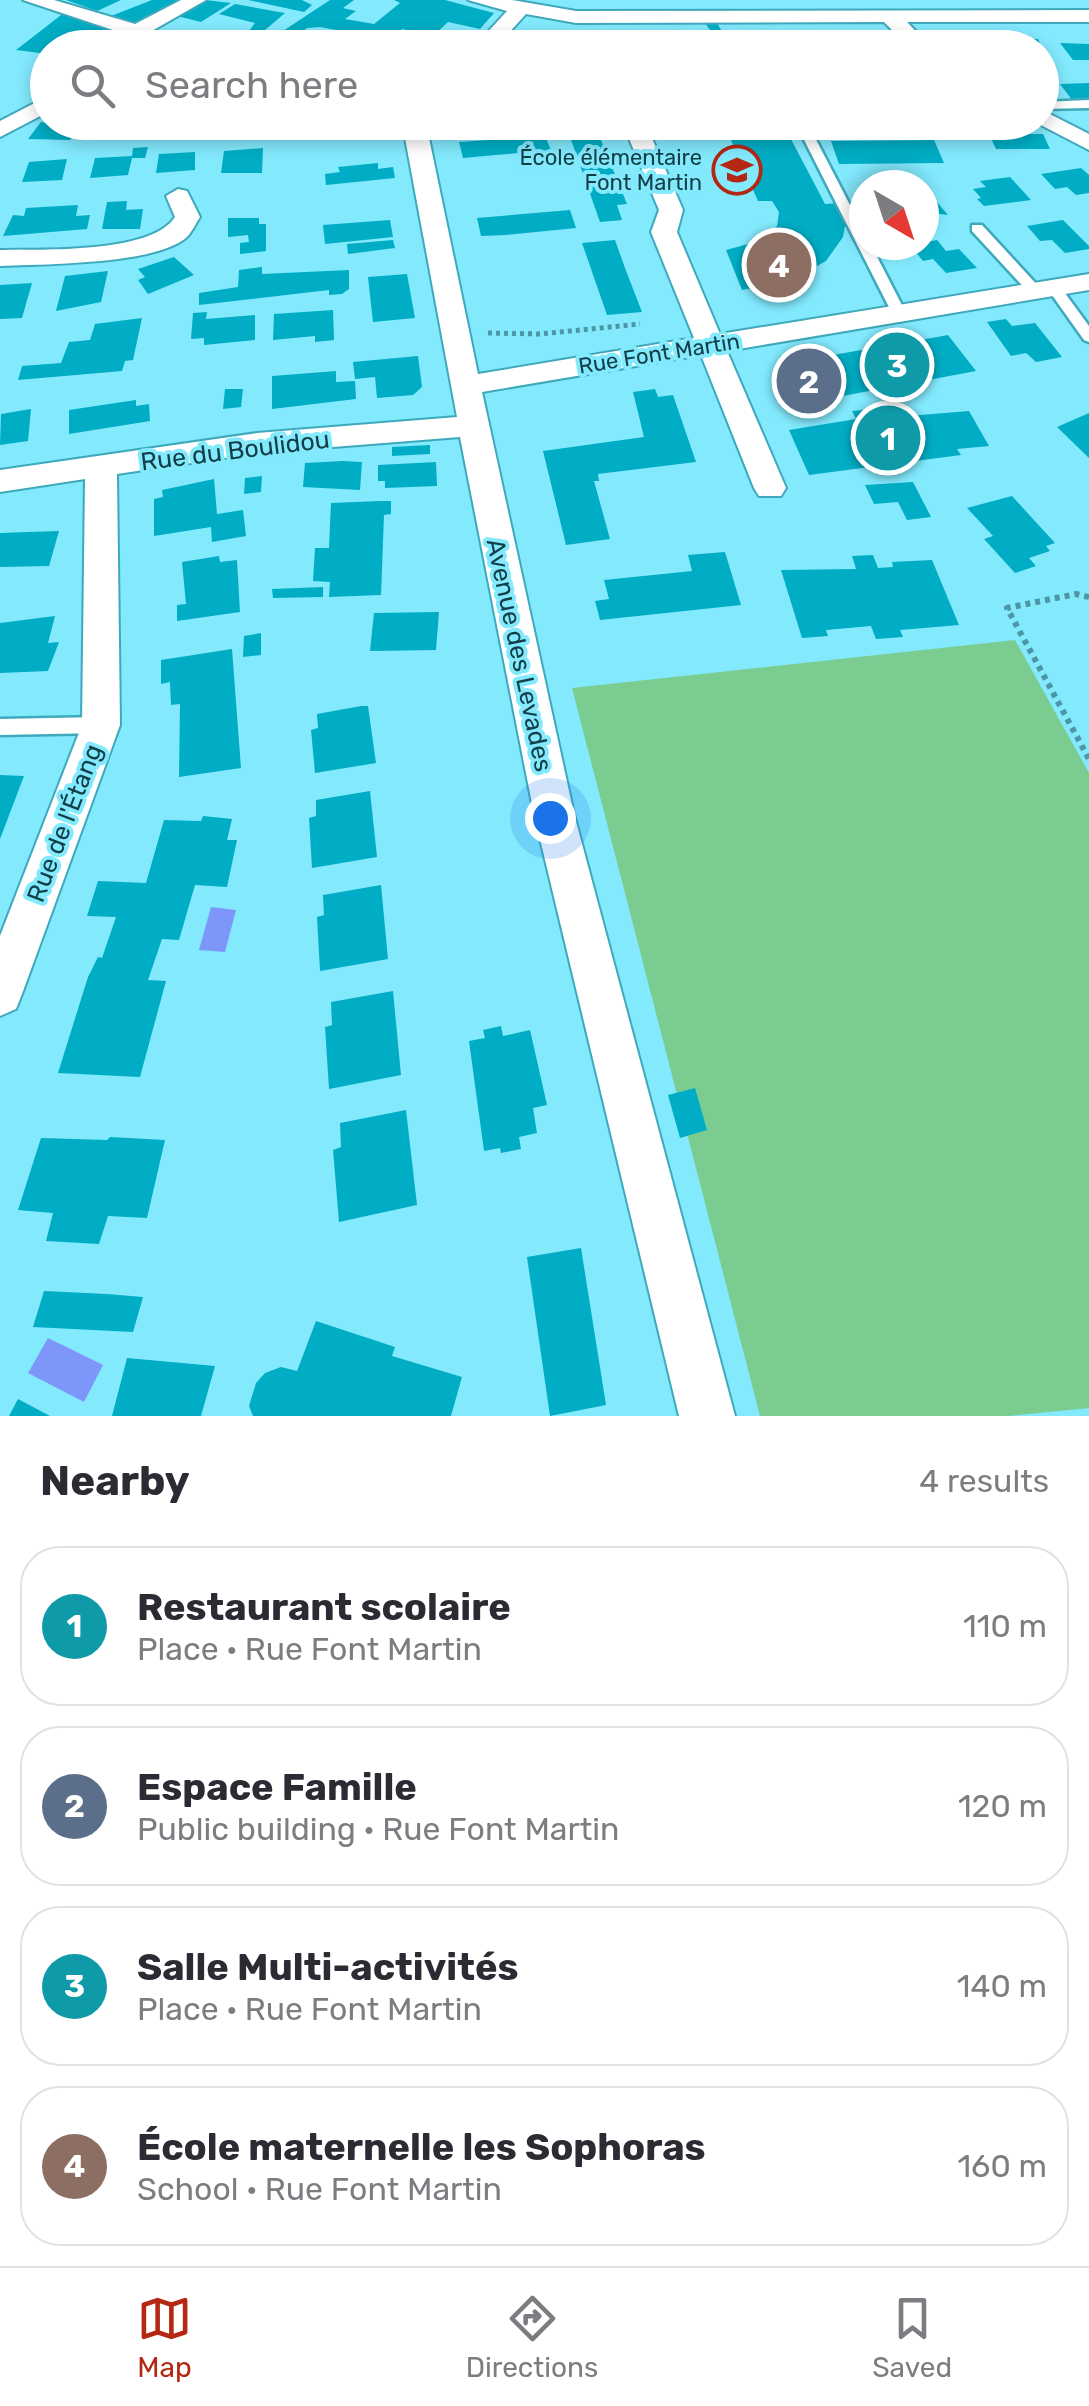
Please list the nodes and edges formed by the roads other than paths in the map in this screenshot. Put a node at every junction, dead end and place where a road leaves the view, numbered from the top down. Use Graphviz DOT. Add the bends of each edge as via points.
graph roads {
  1 [pos="34,0"];
  2 [pos="196,0"];
  3 [pos="478,0"];
  4 [pos="520,8"];
  5 [pos="888,15"];
  6 [pos="1089,16"];
  7 [pos="130,30"];
  8 [pos="140,30"];
  9 [pos="500,30"];
  10 [pos="903,30"];
  11 [pos="30,90"];
  12 [pos="1089,104"];
  13 [pos="1059,105"];
  14 [pos="0,106"];
  15 [pos="30,114"];
  16 [pos="1059,126"];
  17 [pos="0,130"];
  18 [pos="417,140"];
  19 [pos="641,140"];
  20 [pos="810,140"];
  21 [pos="1089,143"];
  22 [pos="178,196"];
  23 [pos="849,216"];
  24 [pos="977,228"];
  25 [pos="0,258"];
  26 [pos="872,260"];
  27 [pos="1089,282"];
  28 [pos="1044,289"];
  29 [pos="900,314"];
  30 [pos="1089,337"];
  31 [pos="711,345"];
  32 [pos="467,385"];
  33 [pos="471,426"];
  34 [pos="101,466"];
  35 [pos="0,481"];
  36 [pos="770,488"];
  37 [pos="101,725"];
  38 [pos="0,726"];
  39 [pos="0,994"];
  40 [pos="707,1416"];
  1 -- 7 [label="street"];
  2 -- 8 [label="street"];
  3 -- 4 [label="street"];
  4 -- 5 [label="street" via="576,17"];
  4 -- 9 [label="street"];
  5 -- 6 [label="street"];
  5 -- 10 [label="street"];
  11 -- 14 [label="street"];
  12 -- 13 [label="lane"];
  15 -- 17 [label="street"];
  16 -- 21 [label="street"];
  18 -- 32 [label="street, Avenue des Levades"];
  19 -- 31 [label="street" via="671,210 664,232"];
  20 -- 23 [label="lane"];
  22 -- 25 [label="street" via="189,218 162,242"];
  24 -- 28 [label="lane"];
  26 -- 29 [label="lane"];
  27 -- 28 [label="street, Rue Font Martin"];
  28 -- 29 [label="street, Rue Font Martin"];
  28 -- 30 [label="lane"];
  29 -- 31 [label="street, Rue Font Martin"];
  31 -- 32 [label="street, Rue Font Martin"];
  31 -- 36 [label="street"];
  32 -- 33 [label="street, Avenue des Levades"];
  33 -- 34 [label="street, Rue du Boulidou" via="257,443"];
  33 -- 40 [label="street, Avenue des Levades" via="554,816"];
  34 -- 35 [label="street, Rue du Boulidou"];
  34 -- 37 [label="street, Rue de l'Étang"];
  37 -- 38 [label="lane"];
  37 -- 39 [label="street, Rue de l'Étang"];
}
